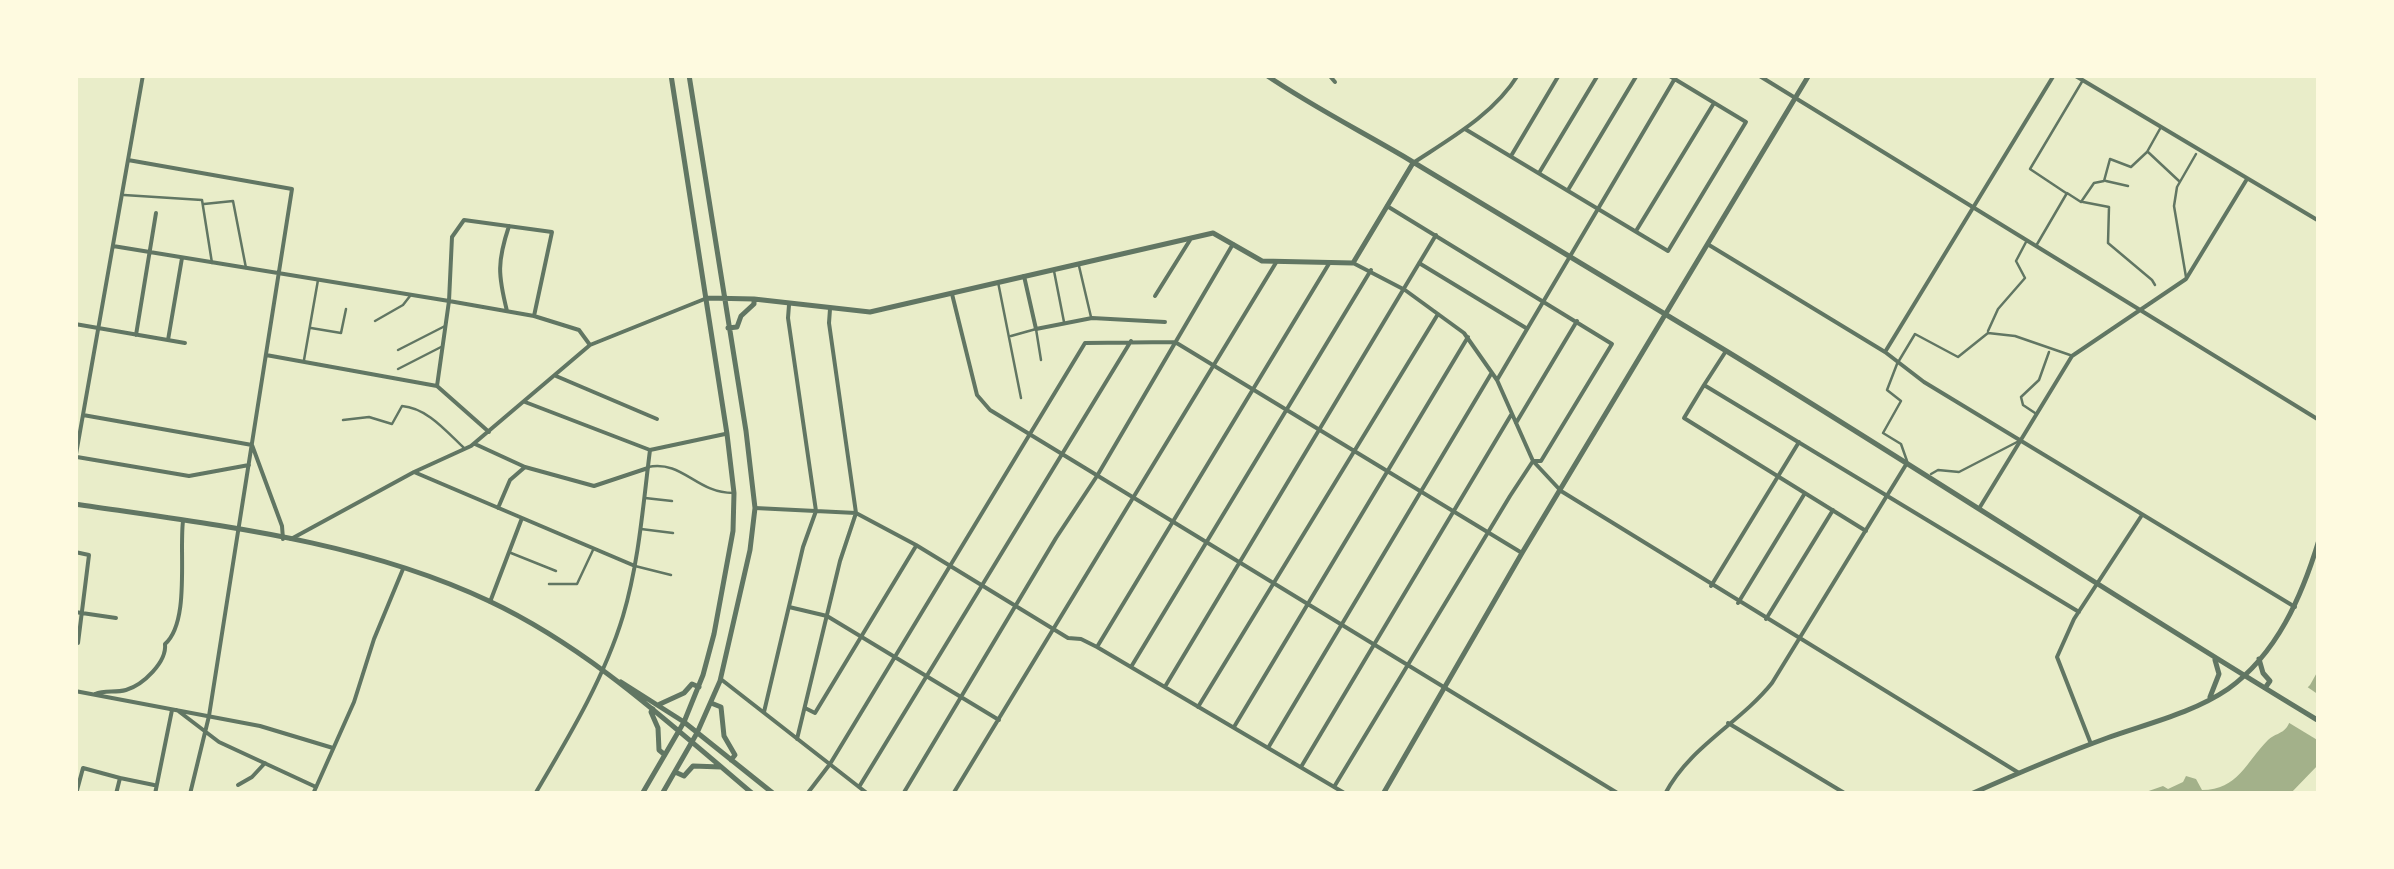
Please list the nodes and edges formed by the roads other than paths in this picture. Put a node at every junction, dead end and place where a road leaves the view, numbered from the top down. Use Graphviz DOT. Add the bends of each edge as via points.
graph roads {
  1 [pos="143,75"];
  2 [pos="671,75"];
  3 [pos="688,75"];
  4 [pos="1266,75"];
  5 [pos="1330,75"];
  6 [pos="1518,75"];
  7 [pos="1560,75"];
  8 [pos="1598,75"];
  9 [pos="1638,75"];
  10 [pos="1668,75"];
  11 [pos="1758,75"];
  12 [pos="1809,75"];
  13 [pos="2054,75"];
  14 [pos="2074,75"];
  15 [pos="1676,77"];
  16 [pos="2083,80"];
  17 [pos="1335,82"];
  18 [pos="1795,99"];
  19 [pos="1714,103"];
  20 [pos="2161,127"];
  21 [pos="1465,129"];
  22 [pos="2147,152"];
  23 [pos="2196,154"];
  24 [pos="1511,156"];
  25 [pos="128,160"];
  26 [pos="1413,162"];
  27 [pos="1539,173"];
  28 [pos="2248,179"];
  29 [pos="2104,181"];
  30 [pos="2180,182"];
  31 [pos="2128,186"];
  32 [pos="1568,190"];
  33 [pos="2067,193"];
  34 [pos="122,194"];
  35 [pos="2081,202"];
  36 [pos="202,204"];
  37 [pos="1386,206"];
  38 [pos="1597,208"];
  39 [pos="1972,208"];
  40 [pos="156,213"];
  41 [pos="2319,221"];
  42 [pos="509,226"];
  43 [pos="1636,231"];
  44 [pos="1436,235"];
  45 [pos="1191,238"];
  46 [pos="2026,242"];
  47 [pos="1233,244"];
  48 [pos="1709,245"];
  49 [pos="113,246"];
  50 [pos="2036,247"];
  51 [pos="149,252"];
  52 [pos="1568,256"];
  53 [pos="182,258"];
  54 [pos="1276,261"];
  55 [pos="1330,262"];
  56 [pos="212,263"];
  57 [pos="1353,263"];
  58 [pos="1419,263"];
  59 [pos="1078,264"];
  60 [pos="246,269"];
  61 [pos="1053,270"];
  62 [pos="1371,270"];
  63 [pos="279,274"];
  64 [pos="1024,276"];
  65 [pos="2186,279"];
  66 [pos="318,280"];
  67 [pos="998,282"];
  68 [pos="2155,286"];
  69 [pos="1405,290"];
  70 [pos="952,293"];
  71 [pos="410,295"];
  72 [pos="722,296"];
  73 [pos="1156,296"];
  74 [pos="707,298"];
  75 [pos="754,299"];
  76 [pos="449,301"];
  77 [pos="1542,301"];
  78 [pos="790,305"];
  79 [pos="830,309"];
  80 [pos="2138,309"];
  81 [pos="346,310"];
  82 [pos="507,311"];
  83 [pos="1439,312"];
  84 [pos="1667,315"];
  85 [pos="534,316"];
  86 [pos="1092,318"];
  87 [pos="375,320"];
  88 [pos="1577,320"];
  89 [pos="1165,322"];
  90 [pos="75,324"];
  91 [pos="1064,324"];
  92 [pos="446,326"];
  93 [pos="98,328"];
  94 [pos="310,328"];
  95 [pos="728,328"];
  96 [pos="1527,328"];
  97 [pos="1036,330"];
  98 [pos="1988,333"];
  99 [pos="136,334"];
  100 [pos="1010,336"];
  101 [pos="1468,337"];
  102 [pos="168,340"];
  103 [pos="1131,341"];
  104 [pos="1175,342"];
  105 [pos="186,343"];
  106 [pos="590,346"];
  107 [pos="442,347"];
  108 [pos="398,350"];
  109 [pos="1726,350"];
  110 [pos="2049,350"];
  111 [pos="1885,352"];
  112 [pos="266,355"];
  113 [pos="2072,356"];
  114 [pos="1041,360"];
  115 [pos="304,362"];
  116 [pos="1897,364"];
  117 [pos="1214,366"];
  118 [pos="398,369"];
  119 [pos="1492,373"];
  120 [pos="554,376"];
  121 [pos="1497,380"];
  122 [pos="1704,385"];
  123 [pos="437,386"];
  124 [pos="1254,392"];
  125 [pos="1021,398"];
  126 [pos="525,402"];
  127 [pos="1286,411"];
  128 [pos="1512,413"];
  129 [pos="2036,414"];
  130 [pos="83,415"];
  131 [pos="657,418"];
  132 [pos="343,420"];
  133 [pos="2319,420"];
  134 [pos="1516,422"];
  135 [pos="489,432"];
  136 [pos="1320,432"];
  137 [pos="727,434"];
  138 [pos="1030,434"];
  139 [pos="2020,440"];
  140 [pos="1799,442"];
  141 [pos="475,443"];
  142 [pos="252,446"];
  143 [pos="466,449"];
  144 [pos="650,450"];
  145 [pos="1354,452"];
  146 [pos="1062,454"];
  147 [pos="75,458"];
  148 [pos="1533,461"];
  149 [pos="1908,462"];
  150 [pos="249,465"];
  151 [pos="525,467"];
  152 [pos="648,468"];
  153 [pos="414,472"];
  154 [pos="1386,472"];
  155 [pos="1928,475"];
  156 [pos="1097,476"];
  157 [pos="1778,476"];
  158 [pos="1561,491"];
  159 [pos="1805,492"];
  160 [pos="1420,493"];
  161 [pos="734,494"];
  162 [pos="1888,496"];
  163 [pos="644,498"];
  164 [pos="1135,498"];
  165 [pos="672,501"];
  166 [pos="75,504"];
  167 [pos="1980,507"];
  168 [pos="498,508"];
  169 [pos="755,508"];
  170 [pos="1833,510"];
  171 [pos="816,511"];
  172 [pos="1453,512"];
  173 [pos="856,513"];
  174 [pos="2142,516"];
  175 [pos="522,518"];
  176 [pos="183,520"];
  177 [pos="1174,522"];
  178 [pos="239,529"];
  179 [pos="640,529"];
  180 [pos="1866,530"];
  181 [pos="673,533"];
  182 [pos="1487,533"];
  183 [pos="286,540"];
  184 [pos="2319,540"];
  185 [pos="1206,542"];
  186 [pos="916,545"];
  187 [pos="594,548"];
  188 [pos="75,552"];
  189 [pos="510,552"];
  190 [pos="1522,553"];
  191 [pos="1240,562"];
  192 [pos="634,566"];
  193 [pos="950,566"];
  194 [pos="404,568"];
  195 [pos="556,571"];
  196 [pos="671,576"];
  197 [pos="1274,582"];
  198 [pos="2098,583"];
  199 [pos="549,584"];
  200 [pos="982,586"];
  201 [pos="1710,586"];
  202 [pos="490,602"];
  203 [pos="1308,603"];
  204 [pos="1738,603"];
  205 [pos="1016,606"];
  206 [pos="2295,606"];
  207 [pos="789,608"];
  208 [pos="78,612"];
  209 [pos="2078,612"];
  210 [pos="828,616"];
  211 [pos="116,618"];
  212 [pos="1766,619"];
  213 [pos="1342,624"];
  214 [pos="1055,630"];
  215 [pos="860,636"];
  216 [pos="1799,639"];
  217 [pos="78,643"];
  218 [pos="1375,643"];
  219 [pos="1097,647"];
  220 [pos="894,657"];
  221 [pos="2214,658"];
  222 [pos="2261,660"];
  223 [pos="1408,664"];
  224 [pos="1130,667"];
  225 [pos="602,669"];
  226 [pos="926,676"];
  227 [pos="2244,677"];
  228 [pos="720,679"];
  229 [pos="699,687"];
  230 [pos="1164,687"];
  231 [pos="1446,688"];
  232 [pos="2265,688"];
  233 [pos="75,692"];
  234 [pos="95,694"];
  235 [pos="961,698"];
  236 [pos="2208,700"];
  237 [pos="710,702"];
  238 [pos="656,706"];
  239 [pos="1198,706"];
  240 [pos="805,708"];
  241 [pos="174,709"];
  242 [pos="764,712"];
  243 [pos="209,716"];
  244 [pos="999,720"];
  245 [pos="2319,720"];
  246 [pos="684,722"];
  247 [pos="1728,724"];
  248 [pos="1234,728"];
  249 [pos="680,730"];
  250 [pos="204,733"];
  251 [pos="695,736"];
  252 [pos="797,738"];
  253 [pos="2092,744"];
  254 [pos="333,748"];
  255 [pos="1268,748"];
  256 [pos="665,755"];
  257 [pos="730,760"];
  258 [pos="265,762"];
  259 [pos="830,764"];
  260 [pos="721,767"];
  261 [pos="1301,767"];
  262 [pos="675,772"];
  263 [pos="2020,773"];
  264 [pos="120,778"];
  265 [pos="156,785"];
  266 [pos="238,785"];
  267 [pos="1334,786"];
  268 [pos="316,787"];
  269 [pos="860,787"];
  270 [pos="76,794"];
  271 [pos="116,794"];
  272 [pos="154,794"];
  273 [pos="190,794"];
  274 [pos="314,794"];
  275 [pos="535,794"];
  276 [pos="642,794"];
  277 [pos="662,794"];
  278 [pos="753,794"];
  279 [pos="774,794"];
  280 [pos="808,794"];
  281 [pos="868,794"];
  282 [pos="903,794"];
  283 [pos="953,794"];
  284 [pos="1346,794"];
  285 [pos="1383,794"];
  286 [pos="1618,794"];
  287 [pos="1665,794"];
  288 [pos="1846,794"];
  289 [pos="1971,794"];
  1 -- 25 [label="street"];
  2 -- 74 [label="street"];
  3 -- 72 [label="street"];
  4 -- 26 [label="street"];
  5 -- 17 [label="street"];
  6 -- 21 [label="street" via="1505,96"];
  7 -- 24 [label="street"];
  8 -- 27 [label="street"];
  9 -- 32 [label="street"];
  10 -- 15 [label="street"];
  11 -- 18 [label="street"];
  12 -- 18 [label="street"];
  13 -- 39 [label="street"];
  14 -- 16 [label="street"];
  15 -- 19 [label="street"];
  15 -- 38 [label="street"];
  16 -- 20 [label="street"];
  16 -- 33 [label="street" via="2030,170"];
  18 -- 39 [label="street"];
  18 -- 48 [label="street"];
  19 -- 43 [label="street"];
  19 -- 43 [label="street" via="1746,122 1705,191 1668,251"];
  20 -- 22 [label="street"];
  20 -- 28 [label="street"];
  21 -- 24 [label="street"];
  21 -- 26 [label="street"];
  22 -- 29 [label="street" via="2131,166 2110,159"];
  22 -- 30 [label="street"];
  23 -- 30 [label="street"];
  24 -- 27 [label="street"];
  25 -- 34 [label="street"];
  25 -- 63 [label="street" via="292,189"];
  26 -- 37 [label="street"];
  26 -- 52 [label="street"];
  27 -- 32 [label="street"];
  28 -- 41 [label="street"];
  28 -- 65 [label="street"];
  29 -- 31 [label="street"];
  29 -- 35 [label="street" via="2094,183"];
  30 -- 65 [label="street" via="2174,206"];
  32 -- 38 [label="street"];
  33 -- 35 [label="street"];
  33 -- 50 [label="street"];
  34 -- 36 [label="street"];
  34 -- 49 [label="street"];
  35 -- 68 [label="street" via="2109,207 2108,244"];
  36 -- 56 [label="street"];
  36 -- 60 [label="street" via="232,201"];
  37 -- 44 [label="street"];
  37 -- 57 [label="street"];
  38 -- 43 [label="street"];
  38 -- 52 [label="street"];
  39 -- 46 [label="street"];
  39 -- 111 [label="street"];
  40 -- 51 [label="street"];
  42 -- 76 [label="street" via="464,220 452,237"];
  42 -- 82 [label="street" via="497,272"];
  42 -- 85 [label="street" via="552,232"];
  44 -- 58 [label="street"];
  44 -- 77 [label="street"];
  45 -- 47 [label="street" via="1213,233"];
  45 -- 59 [label="street"];
  45 -- 73 [label="street"];
  46 -- 50 [label="street"];
  46 -- 98 [label="street" via="2016,261 2025,278 1998,309"];
  47 -- 54 [label="street" via="1262,261"];
  47 -- 104 [label="street"];
  48 -- 84 [label="street"];
  48 -- 111 [label="street"];
  49 -- 51 [label="street"];
  49 -- 93 [label="street"];
  50 -- 80 [label="street"];
  51 -- 53 [label="street"];
  51 -- 99 [label="street"];
  52 -- 77 [label="street"];
  52 -- 84 [label="street"];
  53 -- 56 [label="street"];
  53 -- 102 [label="street"];
  54 -- 55 [label="street"];
  54 -- 117 [label="street"];
  55 -- 57 [label="street"];
  55 -- 124 [label="street"];
  56 -- 60 [label="street"];
  57 -- 62 [label="street"];
  58 -- 69 [label="street"];
  58 -- 96 [label="street"];
  59 -- 61 [label="street"];
  59 -- 86 [label="street"];
  60 -- 63 [label="street"];
  61 -- 64 [label="street"];
  61 -- 91 [label="street"];
  62 -- 69 [label="street"];
  62 -- 127 [label="street"];
  63 -- 66 [label="street"];
  63 -- 112 [label="street"];
  64 -- 67 [label="street"];
  64 -- 97 [label="street"];
  65 -- 80 [label="street"];
  66 -- 71 [label="street"];
  66 -- 94 [label="street"];
  67 -- 70 [label="street"];
  67 -- 100 [label="street"];
  69 -- 83 [label="street"];
  69 -- 136 [label="street"];
  70 -- 79 [label="street" via="870,312"];
  70 -- 138 [label="street" via="977,395"];
  71 -- 76 [label="street"];
  71 -- 87 [label="street"];
  72 -- 74 [label="street"];
  72 -- 75 [label="street"];
  72 -- 95 [label="street"];
  74 -- 106 [label="street"];
  74 -- 137 [label="street"];
  75 -- 78 [label="street"];
  75 -- 95 [label="street" via="738,326"];
  76 -- 82 [label="street"];
  76 -- 92 [label="street"];
  77 -- 88 [label="street"];
  77 -- 96 [label="street"];
  78 -- 79 [label="street"];
  78 -- 171 [label="street"];
  79 -- 173 [label="street"];
  80 -- 113 [label="street"];
  80 -- 133 [label="street"];
  81 -- 94 [label="street" via="341,333"];
  82 -- 85 [label="street"];
  83 -- 101 [label="street"];
  83 -- 145 [label="street"];
  84 -- 109 [label="street"];
  84 -- 158 [label="street"];
  85 -- 106 [label="street" via="579,330"];
  86 -- 89 [label="street"];
  86 -- 91 [label="street"];
  88 -- 134 [label="street"];
  88 -- 148 [label="street" via="1612,344 1541,460"];
  90 -- 93 [label="street"];
  91 -- 97 [label="street"];
  92 -- 107 [label="street"];
  92 -- 108 [label="street"];
  93 -- 99 [label="street"];
  93 -- 130 [label="street"];
  94 -- 115 [label="street"];
  95 -- 169 [label="street"];
  96 -- 121 [label="street"];
  97 -- 100 [label="street"];
  97 -- 114 [label="street"];
  98 -- 110 [label="street"];
  98 -- 116 [label="street" via="1958,357 1916,334"];
  99 -- 102 [label="street"];
  100 -- 125 [label="street"];
  101 -- 119 [label="street"];
  101 -- 154 [label="street"];
  102 -- 105 [label="street"];
  103 -- 104 [label="street"];
  103 -- 138 [label="street" via="1085,343"];
  103 -- 146 [label="street"];
  104 -- 117 [label="street"];
  104 -- 156 [label="street"];
  106 -- 120 [label="street"];
  107 -- 118 [label="street"];
  107 -- 123 [label="street"];
  109 -- 122 [label="street"];
  109 -- 149 [label="street"];
  110 -- 113 [label="street"];
  110 -- 129 [label="street" via="2039,380 2021,398"];
  111 -- 116 [label="street"];
  112 -- 115 [label="street"];
  112 -- 142 [label="street"];
  113 -- 129 [label="street"];
  115 -- 123 [label="street"];
  116 -- 139 [label="street"];
  116 -- 149 [label="street" via="1887,390 1901,400 1882,433 1901,444"];
  117 -- 124 [label="street"];
  117 -- 164 [label="street"];
  119 -- 121 [label="street"];
  119 -- 160 [label="street"];
  120 -- 126 [label="street"];
  120 -- 131 [label="street"];
  121 -- 128 [label="street"];
  122 -- 140 [label="street"];
  122 -- 157 [label="street" via="1684,418"];
  123 -- 135 [label="street"];
  124 -- 127 [label="street"];
  124 -- 177 [label="street"];
  126 -- 135 [label="street"];
  126 -- 144 [label="street"];
  127 -- 136 [label="street"];
  127 -- 185 [label="street"];
  128 -- 134 [label="street"];
  128 -- 172 [label="street"];
  129 -- 139 [label="street"];
  130 -- 142 [label="street"];
  130 -- 147 [label="street"];
  132 -- 143 [label="street" via="370,417 392,424 402,406 410,406"];
  134 -- 148 [label="street"];
  135 -- 141 [label="street"];
  136 -- 145 [label="street"];
  136 -- 191 [label="street"];
  137 -- 144 [label="street"];
  137 -- 161 [label="street"];
  138 -- 146 [label="street"];
  138 -- 193 [label="street"];
  139 -- 155 [label="street" via="1959,472"];
  139 -- 167 [label="street"];
  139 -- 174 [label="street"];
  140 -- 157 [label="street"];
  140 -- 162 [label="street"];
  141 -- 143 [label="street"];
  141 -- 151 [label="street"];
  142 -- 150 [label="street"];
  142 -- 183 [label="street"];
  143 -- 153 [label="street"];
  144 -- 152 [label="street"];
  145 -- 154 [label="street"];
  145 -- 197 [label="street"];
  146 -- 156 [label="street"];
  146 -- 200 [label="street"];
  147 -- 150 [label="street" via="188,476"];
  148 -- 158 [label="street"];
  148 -- 182 [label="street"];
  149 -- 155 [label="street"];
  149 -- 162 [label="street"];
  150 -- 178 [label="street"];
  151 -- 152 [label="street" via="594,486"];
  151 -- 168 [label="street" via="510,480"];
  152 -- 161 [label="street" via="673,468 715,494"];
  152 -- 163 [label="street"];
  153 -- 168 [label="street"];
  153 -- 183 [label="street"];
  154 -- 160 [label="street"];
  154 -- 203 [label="street"];
  155 -- 167 [label="street"];
  156 -- 164 [label="street"];
  156 -- 205 [label="street"];
  157 -- 159 [label="street"];
  157 -- 201 [label="street"];
  158 -- 190 [label="street"];
  158 -- 201 [label="street"];
  159 -- 170 [label="street"];
  159 -- 204 [label="street"];
  160 -- 172 [label="street"];
  160 -- 213 [label="street"];
  161 -- 229 [label="street" via="730,551"];
  162 -- 180 [label="street"];
  162 -- 209 [label="street"];
  163 -- 165 [label="street"];
  163 -- 179 [label="street"];
  164 -- 177 [label="street"];
  164 -- 214 [label="street"];
  166 -- 176 [label="street"];
  167 -- 198 [label="street"];
  168 -- 175 [label="street"];
  169 -- 171 [label="street"];
  169 -- 228 [label="street"];
  170 -- 180 [label="street"];
  170 -- 212 [label="street"];
  171 -- 173 [label="street"];
  171 -- 207 [label="street"];
  172 -- 182 [label="street"];
  172 -- 218 [label="street"];
  173 -- 186 [label="street"];
  173 -- 210 [label="street"];
  174 -- 198 [label="street"];
  174 -- 206 [label="street"];
  175 -- 187 [label="street"];
  175 -- 189 [label="street"];
  176 -- 178 [label="street"];
  176 -- 234 [label="street" via="181,600 162,664 134,687"];
  177 -- 185 [label="street"];
  177 -- 219 [label="street"];
  178 -- 183 [label="street"];
  178 -- 243 [label="street"];
  179 -- 181 [label="street"];
  179 -- 192 [label="street"];
  180 -- 216 [label="street"];
  182 -- 190 [label="street"];
  182 -- 223 [label="street"];
  183 -- 194 [label="street"];
  184 -- 206 [label="street"];
  185 -- 191 [label="street"];
  185 -- 224 [label="street"];
  186 -- 193 [label="street"];
  186 -- 215 [label="street"];
  187 -- 192 [label="street"];
  187 -- 199 [label="street" via="577,584"];
  188 -- 208 [label="street" via="88,555"];
  189 -- 195 [label="street"];
  189 -- 202 [label="street"];
  190 -- 231 [label="street"];
  191 -- 197 [label="street"];
  191 -- 230 [label="street"];
  192 -- 196 [label="street"];
  192 -- 225 [label="street"];
  193 -- 200 [label="street"];
  193 -- 220 [label="street"];
  194 -- 202 [label="street"];
  194 -- 254 [label="street"];
  197 -- 203 [label="street"];
  197 -- 239 [label="street"];
  198 -- 209 [label="street"];
  198 -- 221 [label="street"];
  200 -- 205 [label="street"];
  200 -- 226 [label="street"];
  201 -- 204 [label="street"];
  202 -- 225 [label="street"];
  203 -- 213 [label="street"];
  203 -- 248 [label="street"];
  204 -- 212 [label="street"];
  205 -- 214 [label="street"];
  205 -- 235 [label="street"];
  206 -- 222 [label="street"];
  207 -- 210 [label="street"];
  207 -- 242 [label="street"];
  208 -- 211 [label="street"];
  208 -- 217 [label="street"];
  209 -- 253 [label="street" via="2057,657"];
  210 -- 215 [label="street"];
  210 -- 240 [label="street"];
  212 -- 216 [label="street"];
  213 -- 218 [label="street"];
  213 -- 255 [label="street"];
  214 -- 219 [label="street"];
  214 -- 244 [label="street"];
  215 -- 220 [label="street"];
  215 -- 240 [label="street" via="815,713"];
  216 -- 247 [label="street" via="1754,706"];
  216 -- 263 [label="street"];
  218 -- 223 [label="street"];
  218 -- 261 [label="street"];
  219 -- 224 [label="street"];
  220 -- 226 [label="street"];
  220 -- 259 [label="street"];
  221 -- 227 [label="street"];
  221 -- 236 [label="street" via="2219,674"];
  222 -- 227 [label="street"];
  222 -- 232 [label="street" via="2270,681"];
  223 -- 231 [label="street"];
  223 -- 267 [label="street"];
  224 -- 230 [label="street"];
  225 -- 238 [label="street"];
  225 -- 275 [label="street"];
  226 -- 235 [label="street"];
  226 -- 269 [label="street"];
  227 -- 232 [label="street"];
  227 -- 236 [label="street"];
  228 -- 237 [label="street"];
  228 -- 242 [label="street"];
  229 -- 238 [label="street" via="692,684"];
  229 -- 246 [label="street"];
  230 -- 239 [label="street"];
  231 -- 285 [label="street"];
  231 -- 286 [label="street"];
  232 -- 245 [label="street"];
  233 -- 234 [label="street"];
  234 -- 241 [label="street"];
  235 -- 244 [label="street"];
  235 -- 282 [label="street"];
  236 -- 253 [label="street"];
  237 -- 251 [label="street"];
  237 -- 257 [label="street" via="721,707 724,736 735,756"];
  238 -- 246 [label="street"];
  238 -- 249 [label="street"];
  238 -- 256 [label="street" via="651,712"];
  239 -- 248 [label="street"];
  240 -- 252 [label="street"];
  241 -- 243 [label="street"];
  241 -- 250 [label="street"];
  241 -- 265 [label="street"];
  242 -- 252 [label="street"];
  243 -- 250 [label="street"];
  243 -- 254 [label="street"];
  244 -- 283 [label="street"];
  246 -- 249 [label="street"];
  246 -- 251 [label="street"];
  247 -- 287 [label="street" via="1681,768"];
  247 -- 288 [label="street"];
  248 -- 255 [label="street"];
  249 -- 251 [label="street"];
  249 -- 256 [label="street"];
  250 -- 258 [label="street"];
  250 -- 273 [label="street"];
  251 -- 257 [label="street"];
  251 -- 260 [label="street"];
  251 -- 262 [label="street"];
  252 -- 259 [label="street"];
  253 -- 263 [label="street"];
  254 -- 268 [label="street"];
  255 -- 261 [label="street"];
  256 -- 276 [label="street"];
  257 -- 279 [label="street"];
  258 -- 266 [label="street"];
  258 -- 268 [label="street"];
  259 -- 269 [label="street"];
  259 -- 280 [label="street"];
  260 -- 262 [label="street"];
  260 -- 278 [label="street"];
  261 -- 267 [label="street"];
  262 -- 277 [label="street"];
  263 -- 289 [label="street"];
  264 -- 265 [label="street"];
  264 -- 270 [label="street" via="83,768"];
  264 -- 271 [label="street"];
  265 -- 272 [label="street"];
  267 -- 284 [label="street"];
  268 -- 274 [label="street"];
  269 -- 281 [label="street"];
}
